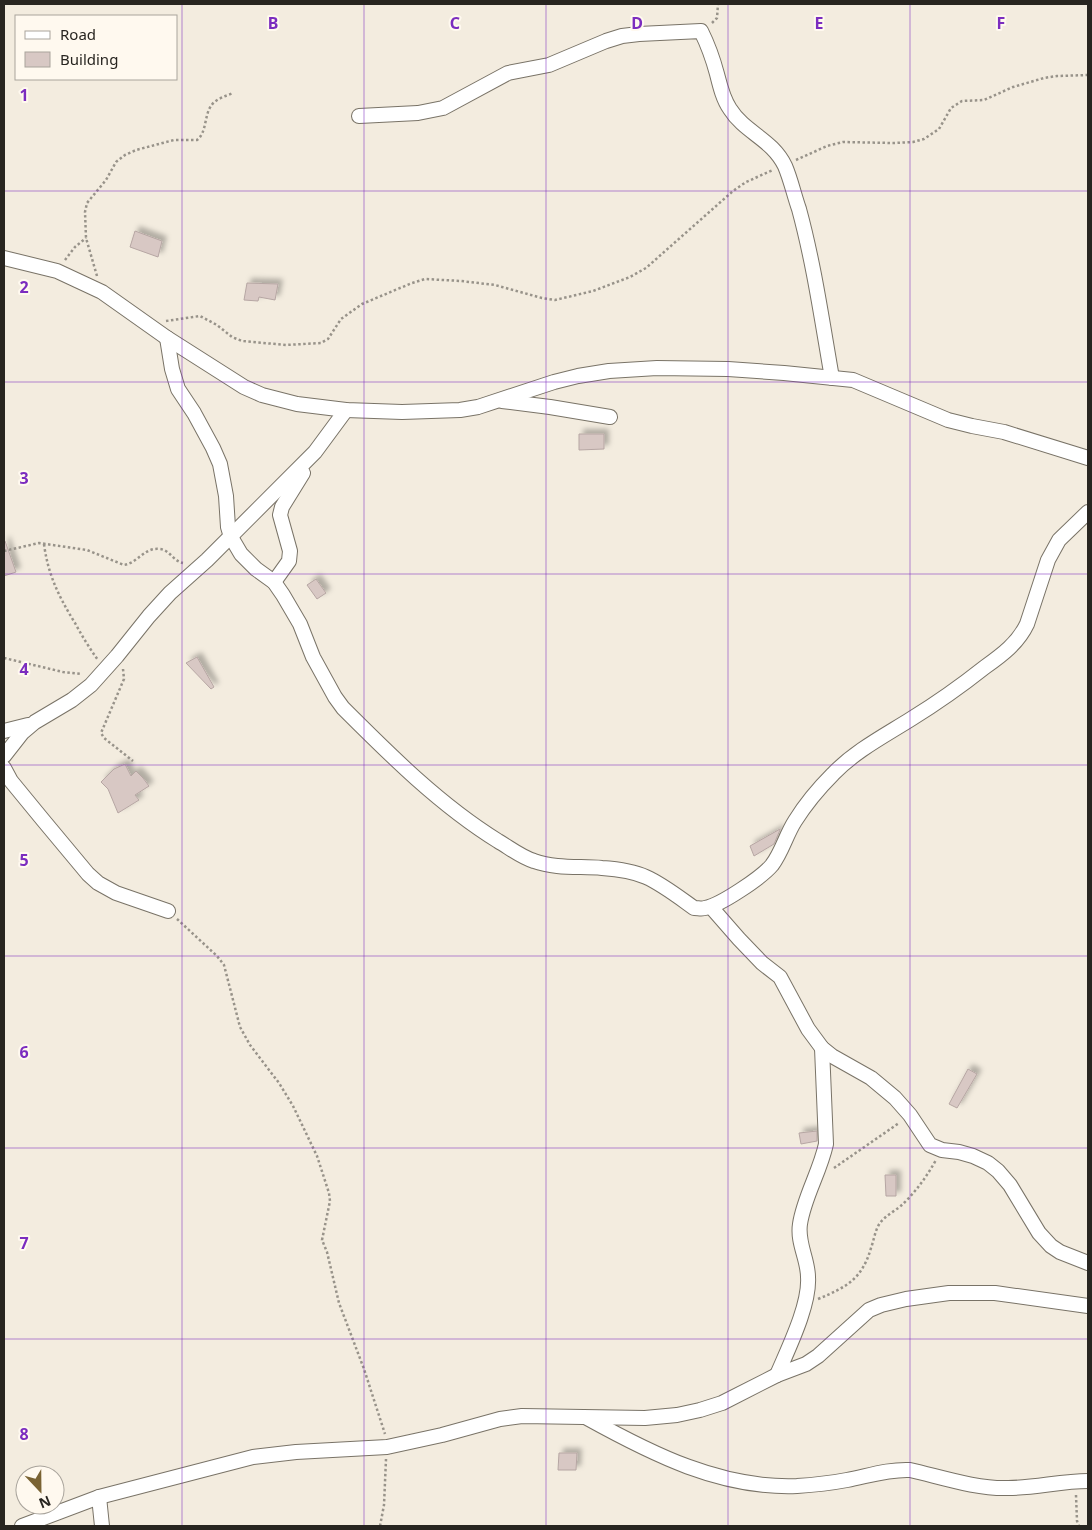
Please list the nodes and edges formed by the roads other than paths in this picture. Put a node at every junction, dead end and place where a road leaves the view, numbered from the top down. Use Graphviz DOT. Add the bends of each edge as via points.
graph roads {
  1 [pos="359,116"];
  2 [pos="4,258"];
  3 [pos="167,338"];
  4 [pos="832,378"];
  5 [pos="497,400"];
  6 [pos="346,410"];
  7 [pos="610,417"];
  8 [pos="315,452"];
  9 [pos="1088,458"];
  10 [pos="1088,512"];
  11 [pos="230,537"];
  12 [pos="274,582"];
  13 [pos="35,722"];
  14 [pos="4,731"];
  15 [pos="4,756"];
  16 [pos="4,768"];
  17 [pos="711,906"];
  18 [pos="168,911"];
  19 [pos="822,1048"];
  20 [pos="1088,1263"];
  21 [pos="1088,1306"];
  22 [pos="777,1375"];
  23 [pos="584,1417"];
  24 [pos="1082,1481"];
  25 [pos="99,1497"];
  26 [pos="22,1526"];
  27 [pos="102,1526"];
  1 -- 4 [label="street" via="418,113 443,108 500,77 549,65 622,36 700,31 728,107 736,119 776,152 791,183 806,236"];
  2 -- 3 [label="street" via="57,271 102,292"];
  3 -- 6 [label="street" via="252,391 278,400"];
  3 -- 11 [label="street" via="178,388 220,464"];
  4 -- 5 [label="street" via="728,369 609,371 578,376"];
  4 -- 9 [label="street" via="867,385 948,420 1004,432"];
  5 -- 6 [label="street" via="460,410"];
  5 -- 7 [label="street"];
  6 -- 8 [label="street"];
  8 -- 11 [label="street"];
  8 -- 12 [label="street" via="282,508 280,515 290,551 289,561"];
  10 -- 17 [label="street" via="1059,540 1048,560 1024,631 1010,648 962,686 850,758 798,816 772,865 726,899"];
  11 -- 12 [label="street" via="241,554"];
  11 -- 13 [label="street" via="170,592 91,685"];
  12 -- 17 [label="street" via="300,624 313,657 342,708 448,806 476,827 532,861 554,866 630,872 647,878 694,908"];
  13 -- 14 [label="street"];
  13 -- 15 [label="street"];
  16 -- 18 [label="street" via="32,807 98,883 116,893"];
  17 -- 19 [label="street" via="738,939 780,977"];
  19 -- 20 [label="street" via="871,1078 895,1098 930,1145 973,1156 993,1167 1010,1185 1039,1233 1051,1246"];
  19 -- 22 [label="street" via="826,1144 800,1224 801,1249 808,1276 807,1294"];
  21 -- 22 [label="street" via="995,1293 949,1294 881,1305 869,1310 818,1356"];
  22 -- 23 [label="street" via="722,1403 685,1413 645,1418"];
  23 -- 24 [label="street" via="683,1466 757,1485 797,1486 901,1470 985,1487 1028,1487"];
  23 -- 25 [label="street" via="522,1416 387,1447 253,1457"];
  25 -- 26 [label="street"];
  25 -- 27 [label="street"];
}
